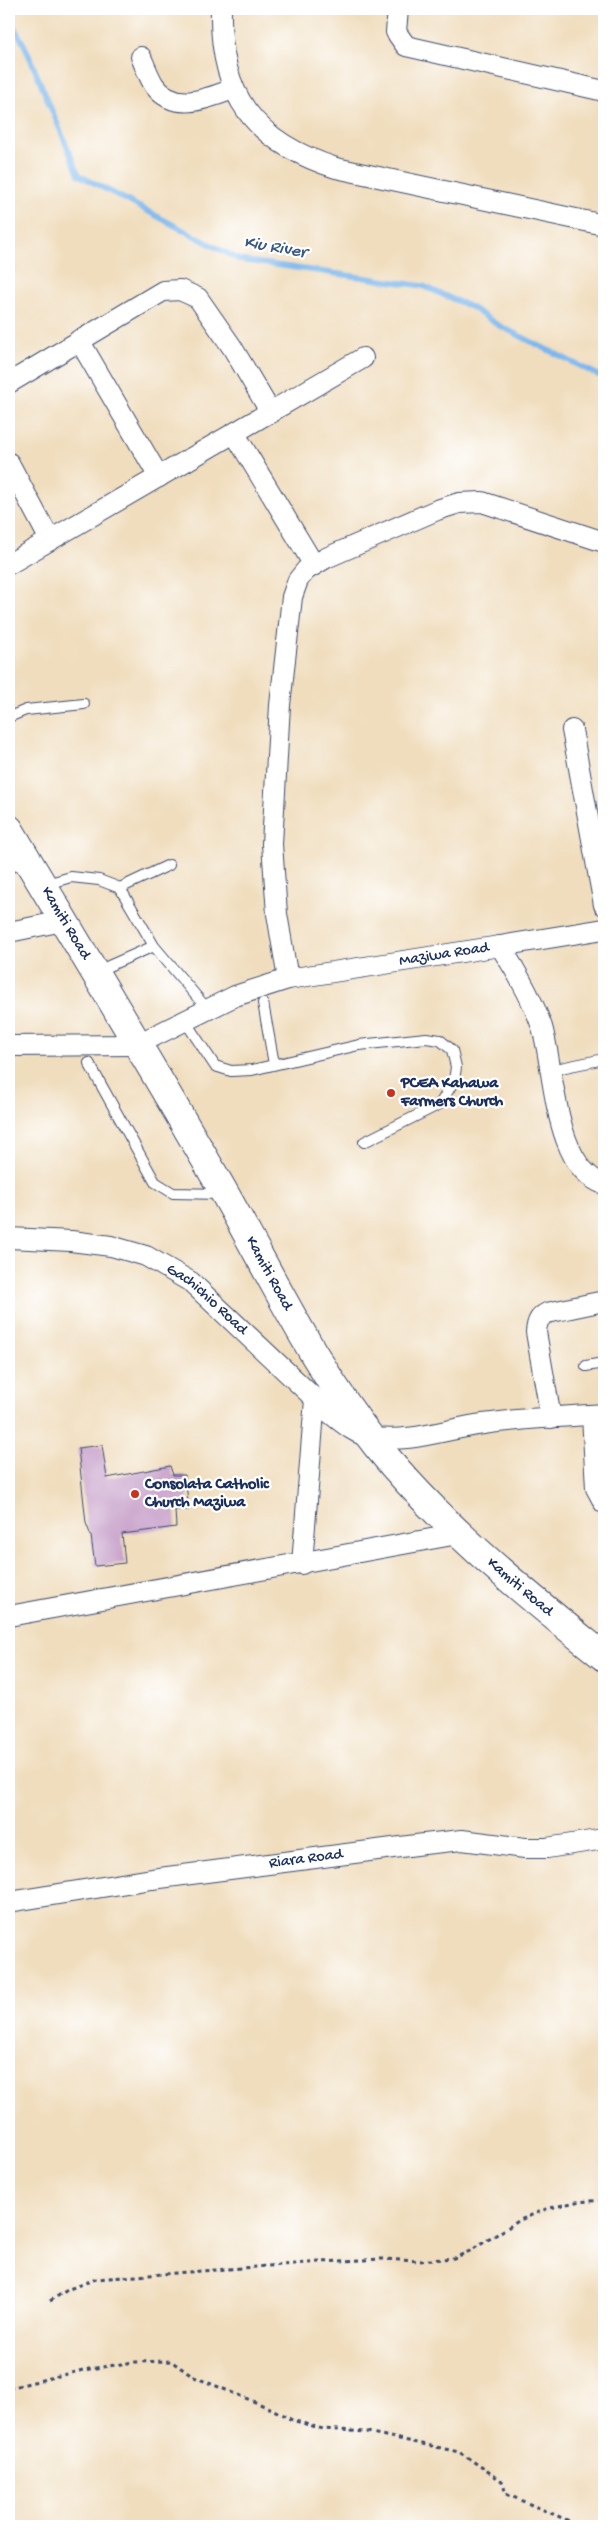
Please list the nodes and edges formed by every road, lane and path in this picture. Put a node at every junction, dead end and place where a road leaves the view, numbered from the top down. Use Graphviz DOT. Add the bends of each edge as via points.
graph roads {
  1 [pos="221,9"];
  2 [pos="398,9"];
  3 [pos="141,57"];
  4 [pos="232,90"];
  5 [pos="604,91"];
  6 [pos="604,225"];
  7 [pos="79,340"];
  8 [pos="363,358"];
  9 [pos="9,383"];
  10 [pos="271,413"];
  11 [pos="235,434"];
  12 [pos="9,464"];
  13 [pos="159,477"];
  14 [pos="50,540"];
  15 [pos="604,542"];
  16 [pos="9,564"];
  17 [pos="314,565"];
  18 [pos="84,704"];
  19 [pos="9,717"];
  20 [pos="572,730"];
  21 [pos="9,829"];
  22 [pos="18,864"];
  23 [pos="169,865"];
  24 [pos="42,885"];
  25 [pos="120,888"];
  26 [pos="604,905"];
  27 [pos="63,921"];
  28 [pos="604,929"];
  29 [pos="9,932"];
  30 [pos="154,946"];
  31 [pos="500,946"];
  32 [pos="94,972"];
  33 [pos="288,979"];
  34 [pos="263,1003"];
  35 [pos="208,1010"];
  36 [pos="185,1021"];
  37 [pos="136,1045"];
  38 [pos="9,1046"];
  39 [pos="604,1059"];
  40 [pos="89,1063"];
  41 [pos="274,1064"];
  42 [pos="551,1070"];
  43 [pos="364,1142"];
  44 [pos="604,1184"];
  45 [pos="224,1194"];
  46 [pos="9,1238"];
  47 [pos="604,1301"];
  48 [pos="604,1363"];
  49 [pos="586,1366"];
  50 [pos="315,1399"];
  51 [pos="598,1414"];
  52 [pos="551,1418"];
  53 [pos="369,1437"];
  54 [pos="604,1503"];
  55 [pos="458,1534"];
  56 [pos="302,1564"];
  57 [pos="9,1616"];
  58 [pos="604,1657"];
  59 [pos="604,1839"];
  60 [pos="9,1902"];
  61 [pos="604,2200"];
  62 [pos="50,2301"];
  63 [pos="9,2388"];
  64 [pos="581,2526"];
  1 -- 4 [label="street" via="222,37"];
  2 -- 5 [label="street" via="396,32 406,46"];
  3 -- 4 [label="street" via="155,86 170,98 186,103 202,101"];
  4 -- 6 [label="street" via="248,114 274,139 312,160 443,192"];
  7 -- 9 [label="street"];
  7 -- 10 [label="street" via="163,291 180,290 198,298"];
  7 -- 13 [label="street"];
  8 -- 10 [label="street"];
  10 -- 11 [label="street"];
  11 -- 13 [label="street"];
  11 -- 17 [label="street"];
  12 -- 14 [label="street"];
  13 -- 14 [label="street"];
  14 -- 16 [label="street"];
  15 -- 17 [label="street" via="515,511 470,501 437,510"];
  17 -- 33 [label="street" via="298,580 292,597 280,705 272,844 277,914"];
  18 -- 19 [label="lane" via="26,710"];
  20 -- 26 [label="street"];
  21 -- 22 [label="main road, Kamiti Road"];
  22 -- 24 [label="main road, Kamiti Road"];
  23 -- 25 [label="lane"];
  24 -- 25 [label="lane" via="71,877 99,880"];
  24 -- 27 [label="main road, Kamiti Road"];
  25 -- 30 [label="lane"];
  27 -- 29 [label="street"];
  27 -- 32 [label="main road, Kamiti Road"];
  28 -- 31 [label="street"];
  30 -- 32 [label="lane"];
  30 -- 35 [label="lane"];
  31 -- 33 [label="street, Maziwa Road"];
  31 -- 42 [label="street, Maziwa Road" via="532,1001"];
  32 -- 37 [label="main road, Kamiti Road"];
  33 -- 35 [label="street, Maziwa Road" via="235,996"];
  34 -- 41 [label="lane"];
  35 -- 36 [label="street, Maziwa Road"];
  36 -- 37 [label="street, Maziwa Road"];
  36 -- 41 [label="lane" via="215,1066 231,1071"];
  37 -- 38 [label="street"];
  37 -- 45 [label="main road, Kamiti Road"];
  39 -- 42 [label="lane"];
  40 -- 45 [label="lane" via="155,1182 173,1193"];
  41 -- 43 [label="lane" via="359,1045 426,1038 440,1040 452,1050 456,1067 454,1081 440,1104"];
  42 -- 44 [label="street, Maziwa Road" via="566,1141 579,1166"];
  45 -- 53 [label="main road, Kamiti Road" via="341,1398"];
  46 -- 50 [label="street, Gachichio Road" via="95,1244 146,1256 191,1282"];
  47 -- 52 [label="street" via="547,1313 536,1323"];
  48 -- 49 [label="lane"];
  50 -- 53 [label="street, Gachichio Road" via="350,1428"];
  50 -- 56 [label="street"];
  51 -- 52 [label="street"];
  51 -- 54 [label="street" via="596,1488"];
  52 -- 53 [label="street" via="480,1424 434,1435"];
  53 -- 55 [label="main road, Kamiti Road" via="427,1504"];
  55 -- 56 [label="street"];
  55 -- 58 [label="main road, Kamiti Road"];
  56 -- 57 [label="street"];
  59 -- 60 [label="street, Riara Road" via="547,1848 462,1840 424,1844"];
  61 -- 62 [label="path" via="546,2209 520,2220 470,2252 454,2258 419,2262 382,2259 321,2262 96,2279 69,2289"];
  63 -- 64 [label="path" via="83,2370 134,2362 171,2361 192,2376 292,2420 322,2429 367,2432 458,2452 502,2481 506,2494"];
}
